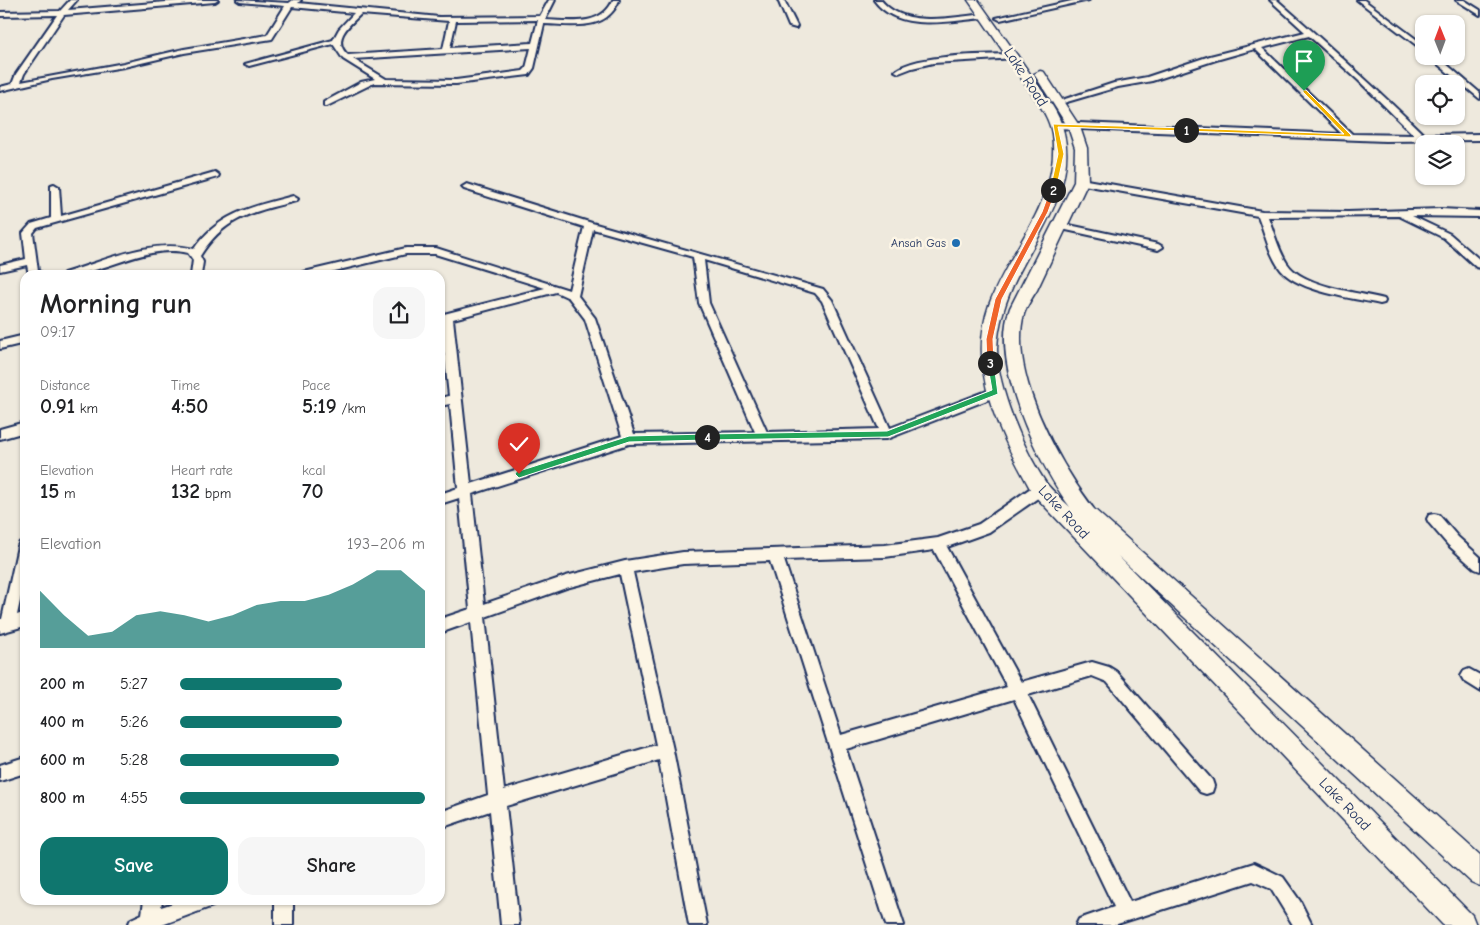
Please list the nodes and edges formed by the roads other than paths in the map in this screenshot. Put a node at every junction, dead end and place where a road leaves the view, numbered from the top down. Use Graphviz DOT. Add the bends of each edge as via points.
graph roads {
  1 [pos="74,0"];
  2 [pos="215,0"];
  3 [pos="240,0"];
  4 [pos="298,0"];
  5 [pos="552,0"];
  6 [pos="616,0"];
  7 [pos="781,0"];
  8 [pos="877,0"];
  9 [pos="1086,0"];
  10 [pos="1273,0"];
  11 [pos="1360,0"];
  12 [pos="1459,0"];
  13 [pos="156,2"];
  14 [pos="289,6"];
  15 [pos="986,8"];
  16 [pos="359,12"];
  17 [pos="62,13"];
  18 [pos="0,14"];
  19 [pos="1480,14"];
  20 [pos="453,19"];
  21 [pos="542,20"];
  22 [pos="793,26"];
  23 [pos="1311,33"];
  24 [pos="336,41"];
  25 [pos="1415,41"];
  26 [pos="536,45"];
  27 [pos="277,46"];
  28 [pos="1256,47"];
  29 [pos="446,51"];
  30 [pos="1013,56"];
  31 [pos="346,58"];
  32 [pos="249,64"];
  33 [pos="1443,65"];
  34 [pos="899,71"];
  35 [pos="385,81"];
  36 [pos="16,84"];
  37 [pos="0,89"];
  38 [pos="1480,97"];
  39 [pos="1060,102"];
  40 [pos="327,104"];
  41 [pos="1064,126"];
  42 [pos="1419,135"];
  43 [pos="1349,136"];
  44 [pos="1465,137"];
  45 [pos="1480,137"];
  46 [pos="1415,138"];
  47 [pos="215,175"];
  48 [pos="1082,182"];
  49 [pos="54,187"];
  50 [pos="467,187"];
  51 [pos="293,199"];
  52 [pos="1262,214"];
  53 [pos="1400,214"];
  54 [pos="1480,214"];
  55 [pos="56,219"];
  56 [pos="589,224"];
  57 [pos="1060,226"];
  58 [pos="1158,247"];
  59 [pos="196,254"];
  60 [pos="698,255"];
  61 [pos="32,261"];
  62 [pos="1480,265"];
  63 [pos="0,268"];
  64 [pos="33,270"];
  65 [pos="85,270"];
  66 [pos="197,270"];
  67 [pos="325,270"];
  68 [pos="557,288"];
  69 [pos="573,296"];
  70 [pos="1380,301"];
  71 [pos="445,317"];
  72 [pos="445,324"];
  73 [pos="20,340"];
  74 [pos="0,345"];
  75 [pos="996,392"];
  76 [pos="455,399"];
  77 [pos="445,401"];
  78 [pos="20,428"];
  79 [pos="0,434"];
  80 [pos="888,434"];
  81 [pos="762,435"];
  82 [pos="629,439"];
  83 [pos="1040,489"];
  84 [pos="464,492"];
  85 [pos="445,498"];
  86 [pos="1434,519"];
  87 [pos="938,544"];
  88 [pos="774,554"];
  89 [pos="20,565"];
  90 [pos="1480,565"];
  91 [pos="625,567"];
  92 [pos="478,613"];
  93 [pos="20,620"];
  94 [pos="445,624"];
  95 [pos="4,625"];
  96 [pos="1016,690"];
  97 [pos="836,744"];
  98 [pos="665,750"];
  99 [pos="20,767"];
  100 [pos="0,773"];
  101 [pos="1206,786"];
  102 [pos="498,800"];
  103 [pos="445,818"];
  104 [pos="1480,873"];
  105 [pos="151,905"];
  106 [pos="192,905"];
  107 [pos="284,905"];
  108 [pos="1126,912"];
  109 [pos="143,922"];
  110 [pos="284,925"];
  111 [pos="510,925"];
  112 [pos="698,925"];
  113 [pos="895,925"];
  114 [pos="1086,925"];
  115 [pos="1303,925"];
  116 [pos="1462,925"];
  1 -- 17 [label="street"];
  2 -- 13 [label="street"];
  3 -- 14 [label="street"];
  4 -- 14 [label="street"];
  5 -- 21 [label="street"];
  6 -- 21 [label="street" via="611,13 596,21"];
  7 -- 22 [label="street"];
  8 -- 15 [label="street" via="890,13 916,19"];
  9 -- 15 [label="street"];
  10 -- 23 [label="street"];
  11 -- 25 [label="street"];
  12 -- 19 [label="street"];
  13 -- 17 [label="street"];
  14 -- 16 [label="street"];
  14 -- 27 [label="street"];
  15 -- 30 [label="main road, Lake Road"];
  15 -- 39 [label="main road, Lake Road"];
  16 -- 20 [label="street"];
  16 -- 24 [label="street"];
  17 -- 18 [label="street"];
  17 -- 36 [label="street"];
  20 -- 21 [label="street"];
  20 -- 29 [label="street"];
  21 -- 26 [label="street"];
  23 -- 28 [label="street"];
  23 -- 42 [label="street"];
  24 -- 27 [label="street"];
  24 -- 31 [label="street" via="337,48"];
  26 -- 29 [label="street"];
  26 -- 35 [label="street" via="530,68 521,75 456,82"];
  27 -- 32 [label="street"];
  27 -- 36 [label="street" via="184,51"];
  28 -- 39 [label="street"];
  28 -- 43 [label="street"];
  29 -- 31 [label="street"];
  30 -- 34 [label="street" via="933,61"];
  30 -- 41 [label="main road, Lake Road" via="1045,105"];
  31 -- 35 [label="street"];
  33 -- 38 [label="street"];
  35 -- 40 [label="street" via="364,84"];
  36 -- 37 [label="street"];
  39 -- 41 [label="main road, Lake Road"];
  41 -- 43 [label="street"];
  41 -- 48 [label="main road, Lake Road" via="1081,148"];
  41 -- 75 [label="main road, Lake Road" via="1055,183 1045,212 999,299 989,354"];
  43 -- 46 [label="street"];
  44 -- 45 [label="street"];
  47 -- 55 [label="street"];
  48 -- 52 [label="street"];
  48 -- 57 [label="main road, Lake Road"];
  49 -- 55 [label="street"];
  50 -- 56 [label="street"];
  51 -- 59 [label="street" via="227,222 207,237"];
  52 -- 53 [label="street"];
  52 -- 70 [label="street" via="1284,267 1290,273 1312,284"];
  53 -- 54 [label="street"];
  53 -- 62 [label="street" via="1447,236"];
  55 -- 61 [label="street" via="29,229"];
  56 -- 60 [label="street"];
  56 -- 69 [label="street"];
  57 -- 58 [label="street"];
  57 -- 104 [label="main road, Lake Road" via="1020,305 1015,320 1015,355 1035,424 1073,498 1087,515"];
  59 -- 65 [label="street" via="188,249 151,250"];
  59 -- 66 [label="street"];
  60 -- 80 [label="street" via="819,291"];
  60 -- 81 [label="street" via="704,302"];
  61 -- 63 [label="street"];
  61 -- 64 [label="street"];
  67 -- 68 [label="street" via="406,251 436,251"];
  68 -- 69 [label="street"];
  68 -- 71 [label="street"];
  69 -- 82 [label="street" via="590,318"];
  72 -- 76 [label="street"];
  73 -- 74 [label="street"];
  75 -- 80 [label="street"];
  75 -- 83 [label="main road, Lake Road" via="1022,458"];
  76 -- 77 [label="street"];
  76 -- 84 [label="street"];
  78 -- 79 [label="street"];
  80 -- 81 [label="street"];
  81 -- 82 [label="street"];
  82 -- 84 [label="street"];
  83 -- 87 [label="street" via="984,528"];
  83 -- 116 [label="main road, Lake Road"];
  84 -- 85 [label="street"];
  84 -- 92 [label="street"];
  86 -- 90 [label="street"];
  87 -- 88 [label="street" via="885,551"];
  87 -- 96 [label="street"];
  88 -- 91 [label="street" via="683,558"];
  88 -- 97 [label="street"];
  89 -- 95 [label="street"];
  91 -- 92 [label="street" via="566,582"];
  91 -- 98 [label="street"];
  92 -- 94 [label="street"];
  92 -- 102 [label="street"];
  93 -- 95 [label="street"];
  96 -- 97 [label="street"];
  96 -- 101 [label="street" via="1092,669 1104,672 1112,677"];
  96 -- 108 [label="street"];
  97 -- 113 [label="street"];
  98 -- 102 [label="street"];
  98 -- 112 [label="street"];
  99 -- 100 [label="street"];
  102 -- 103 [label="street"];
  102 -- 111 [label="street"];
  105 -- 109 [label="street"];
  106 -- 109 [label="street"];
  107 -- 110 [label="street"];
  108 -- 114 [label="street"];
  108 -- 115 [label="street" via="1254,872 1277,883"];
}
